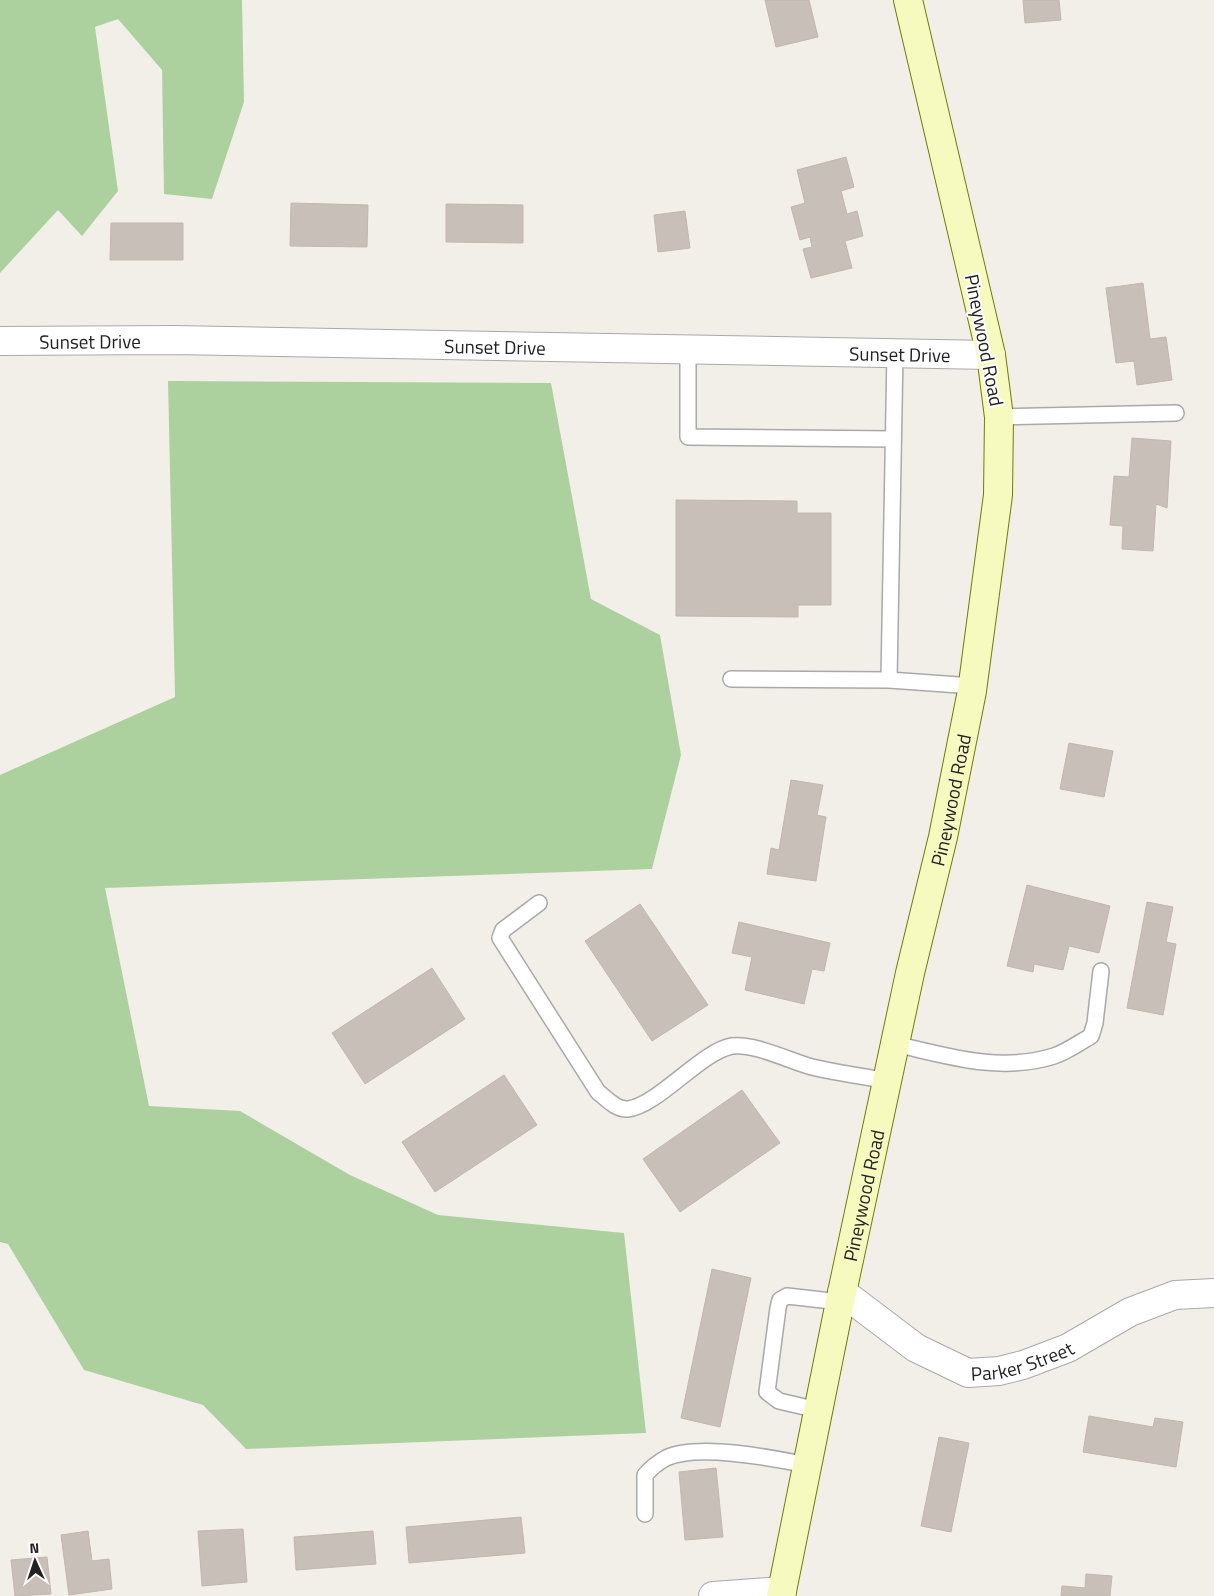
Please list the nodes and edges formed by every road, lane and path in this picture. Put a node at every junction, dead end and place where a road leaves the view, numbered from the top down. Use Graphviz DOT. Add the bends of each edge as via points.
graph roads {
  1 [pos="908,0"];
  2 [pos="0,341"];
  3 [pos="688,349"];
  4 [pos="895,353"];
  5 [pos="991,355"];
  6 [pos="1176,413"];
  7 [pos="999,417"];
  8 [pos="893,439"];
  9 [pos="731,680"];
  10 [pos="889,680"];
  11 [pos="973,686"];
  12 [pos="539,903"];
  13 [pos="1101,971"];
  14 [pos="895,1044"];
  15 [pos="887,1081"];
  16 [pos="1214,1293"];
  17 [pos="841,1297"];
  18 [pos="818,1410"];
  19 [pos="807,1465"];
  20 [pos="645,1514"];
  21 [pos="781,1593"];
  22 [pos="713,1596"];
  1 -- 5 [label="street, Pineywood Road"];
  2 -- 3 [label="street, Sunset Drive" via="174,340"];
  3 -- 4 [label="street, Sunset Drive"];
  3 -- 8 [label="lane" via="688,437"];
  4 -- 5 [label="street, Sunset Drive"];
  4 -- 8 [label="lane"];
  5 -- 7 [label="street, Pineywood Road"];
  6 -- 7 [label="lane"];
  7 -- 11 [label="street, Pineywood Road" via="998,494"];
  8 -- 10 [label="lane"];
  9 -- 10 [label="lane"];
  10 -- 11 [label="lane"];
  11 -- 14 [label="street, Pineywood Road" via="943,837"];
  12 -- 15 [label="lane" via="503,930 500,938 598,1092 614,1105 627,1109 644,1102 730,1046 744,1046 813,1067"];
  13 -- 14 [label="lane" via="1091,1036 1055,1055 1022,1063 996,1064"];
  14 -- 15 [label="street, Pineywood Road"];
  15 -- 17 [label="street, Pineywood Road"];
  16 -- 17 [label="street, Parker Street" via="1175,1295 1130,1312 1068,1348 1023,1365 968,1373 916,1348"];
  17 -- 18 [label="street, Pineywood Road"];
  17 -- 18 [label="lane" via="787,1296 780,1300 778,1308 767,1392 779,1401"];
  18 -- 19 [label="street, Pineywood Road"];
  19 -- 20 [label="lane" via="731,1452 668,1457 645,1475"];
  19 -- 21 [label="street, Pineywood Road"];
  21 -- 22 [label="street"];
}
